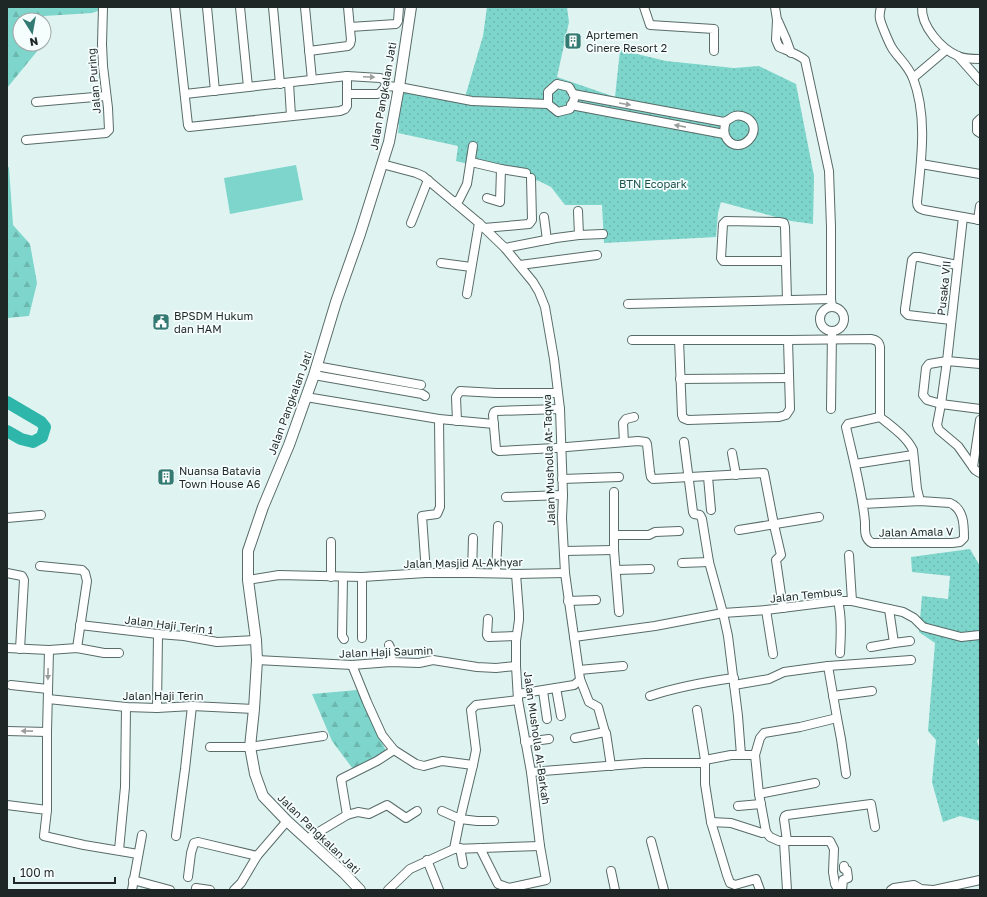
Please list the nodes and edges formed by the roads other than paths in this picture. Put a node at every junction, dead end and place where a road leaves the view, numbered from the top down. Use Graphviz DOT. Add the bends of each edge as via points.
graph roads {
  1 [pos="104,7"];
  2 [pos="175,7"];
  3 [pos="207,7"];
  4 [pos="240,7"];
  5 [pos="273,7"];
  6 [pos="305,7"];
  7 [pos="348,7"];
  8 [pos="399,7"];
  9 [pos="411,7"];
  10 [pos="644,7"];
  11 [pos="775,7"];
  12 [pos="881,7"];
  13 [pos="922,7"];
  14 [pos="350,27"];
  15 [pos="944,48"];
  16 [pos="714,50"];
  17 [pos="309,51"];
  18 [pos="958,56"];
  19 [pos="980,59"];
  20 [pos="347,76"];
  21 [pos="912,77"];
  22 [pos="312,80"];
  23 [pos="980,81"];
  24 [pos="289,83"];
  25 [pos="280,84"];
  26 [pos="386,86"];
  27 [pos="399,86"];
  28 [pos="248,87"];
  29 [pos="215,91"];
  30 [pos="185,94"];
  31 [pos="348,94"];
  32 [pos="573,94"];
  33 [pos="106,96"];
  34 [pos="600,99"];
  35 [pos="36,102"];
  36 [pos="548,104"];
  37 [pos="571,105"];
  38 [pos="598,110"];
  39 [pos="291,116"];
  40 [pos="980,119"];
  41 [pos="726,121"];
  42 [pos="980,133"];
  43 [pos="724,134"];
  44 [pos="26,140"];
  45 [pos="473,146"];
  46 [pos="471,162"];
  47 [pos="382,164"];
  48 [pos="920,164"];
  49 [pos="501,169"];
  50 [pos="980,174"];
  51 [pos="428,180"];
  52 [pos="486,198"];
  53 [pos="454,202"];
  54 [pos="980,206"];
  55 [pos="578,211"];
  56 [pos="544,217"];
  57 [pos="963,217"];
  58 [pos="979,220"];
  59 [pos="411,223"];
  60 [pos="482,226"];
  61 [pos="603,234"];
  62 [pos="579,235"];
  63 [pos="547,240"];
  64 [pos="505,248"];
  65 [pos="597,254"];
  66 [pos="786,261"];
  67 [pos="441,263"];
  68 [pos="520,265"];
  69 [pos="957,265"];
  70 [pos="471,267"];
  71 [pos="467,294"];
  72 [pos="787,300"];
  73 [pos="831,303"];
  74 [pos="628,304"];
  75 [pos="951,320"];
  76 [pos="832,335"];
  77 [pos="632,340"];
  78 [pos="679,340"];
  79 [pos="788,340"];
  80 [pos="947,361"];
  81 [pos="980,364"];
  82 [pos="315,370"];
  83 [pos="789,378"];
  84 [pos="680,379"];
  85 [pos="420,385"];
  86 [pos="557,393"];
  87 [pos="425,396"];
  88 [pos="306,397"];
  89 [pos="941,404"];
  90 [pos="980,408"];
  91 [pos="560,409"];
  92 [pos="831,409"];
  93 [pos="634,417"];
  94 [pos="880,417"];
  95 [pos="439,419"];
  96 [pos="980,420"];
  97 [pos="457,421"];
  98 [pos="494,424"];
  99 [pos="624,442"];
  100 [pos="684,442"];
  101 [pos="561,447"];
  102 [pos="732,453"];
  103 [pos="913,455"];
  104 [pos="855,464"];
  105 [pos="973,467"];
  106 [pos="980,473"];
  107 [pos="736,475"];
  108 [pos="708,476"];
  109 [pos="688,477"];
  110 [pos="619,478"];
  111 [pos="562,479"];
  112 [pos="917,489"];
  113 [pos="614,492"];
  114 [pos="563,495"];
  115 [pos="506,497"];
  116 [pos="920,501"];
  117 [pos="905,502"];
  118 [pos="863,504"];
  119 [pos="712,510"];
  120 [pos="41,515"];
  121 [pos="819,517"];
  122 [pos="7,518"];
  123 [pos="774,525"];
  124 [pos="498,526"];
  125 [pos="739,530"];
  126 [pos="678,531"];
  127 [pos="614,535"];
  128 [pos="472,538"];
  129 [pos="331,542"];
  130 [pos="614,550"];
  131 [pos="564,551"];
  132 [pos="848,555"];
  133 [pos="709,562"];
  134 [pos="682,563"];
  135 [pos="40,566"];
  136 [pos="650,569"];
  137 [pos="616,570"];
  138 [pos="472,572"];
  139 [pos="7,573"];
  140 [pos="426,573"];
  141 [pos="496,573"];
  142 [pos="565,573"];
  143 [pos="516,574"];
  144 [pos="342,576"];
  145 [pos="331,577"];
  146 [pos="362,577"];
  147 [pos="248,580"];
  148 [pos="596,600"];
  149 [pos="838,600"];
  150 [pos="568,601"];
  151 [pos="852,601"];
  152 [pos="783,608"];
  153 [pos="889,609"];
  154 [pos="766,610"];
  155 [pos="620,612"];
  156 [pos="723,612"];
  157 [pos="488,619"];
  158 [pos="80,625"];
  159 [pos="158,634"];
  160 [pos="980,635"];
  161 [pos="516,636"];
  162 [pos="574,637"];
  163 [pos="362,638"];
  164 [pos="344,639"];
  165 [pos="256,640"];
  166 [pos="910,641"];
  167 [pos="894,643"];
  168 [pos="390,645"];
  169 [pos="871,647"];
  170 [pos="7,648"];
  171 [pos="77,648"];
  172 [pos="20,649"];
  173 [pos="49,650"];
  174 [pos="119,653"];
  175 [pos="840,653"];
  176 [pos="772,654"];
  177 [pos="257,660"];
  178 [pos="911,660"];
  179 [pos="391,662"];
  180 [pos="352,666"];
  181 [pos="516,666"];
  182 [pos="623,666"];
  183 [pos="828,666"];
  184 [pos="579,670"];
  185 [pos="580,679"];
  186 [pos="734,682"];
  187 [pos="11,684"];
  188 [pos="556,688"];
  189 [pos="48,689"];
  190 [pos="543,691"];
  191 [pos="872,691"];
  192 [pos="650,696"];
  193 [pos="832,696"];
  194 [pos="518,697"];
  195 [pos="48,699"];
  196 [pos="192,706"];
  197 [pos="126,707"];
  198 [pos="157,708"];
  199 [pos="254,709"];
  200 [pos="696,710"];
  201 [pos="561,716"];
  202 [pos="837,718"];
  203 [pos="548,719"];
  204 [pos="7,731"];
  205 [pos="47,732"];
  206 [pos="605,732"];
  207 [pos="323,736"];
  208 [pos="575,738"];
  209 [pos="548,739"];
  210 [pos="525,742"];
  211 [pos="210,747"];
  212 [pos="250,748"];
  213 [pos="394,750"];
  214 [pos="740,755"];
  215 [pos="755,755"];
  216 [pos="705,761"];
  217 [pos="473,765"];
  218 [pos="611,766"];
  219 [pos="531,772"];
  220 [pos="846,774"];
  221 [pos="815,783"];
  222 [pos="759,794"];
  223 [pos="761,804"];
  224 [pos="7,805"];
  225 [pos="738,806"];
  226 [pos="47,810"];
  227 [pos="417,811"];
  228 [pos="442,811"];
  229 [pos="347,815"];
  230 [pos="460,819"];
  231 [pos="287,821"];
  232 [pos="494,821"];
  233 [pos="711,822"];
  234 [pos="875,827"];
  235 [pos="766,832"];
  236 [pos="142,835"];
  237 [pos="176,836"];
  238 [pos="307,839"];
  239 [pos="651,841"];
  240 [pos="786,841"];
  241 [pos="540,846"];
  242 [pos="457,848"];
  243 [pos="480,848"];
  244 [pos="119,850"];
  245 [pos="138,854"];
  246 [pos="257,856"];
  247 [pos="427,860"];
  248 [pos="463,864"];
  249 [pos="844,866"];
  250 [pos="611,871"];
  251 [pos="188,876"];
  252 [pos="134,880"];
  253 [pos="980,880"];
  254 [pos="970,886"];
  255 [pos="196,888"];
  256 [pos="132,890"];
  257 [pos="170,890"];
  258 [pos="210,890"];
  259 [pos="234,890"];
  260 [pos="360,890"];
  261 [pos="388,890"];
  262 [pos="439,890"];
  263 [pos="615,890"];
  264 [pos="664,890"];
  265 [pos="760,890"];
  266 [pos="786,890"];
  267 [pos="838,890"];
  268 [pos="842,890"];
  269 [pos="890,890"];
  270 [pos="934,890"];
  1 -- 33 [label="street, Jalan Puring" via="102,66"];
  2 -- 30 [label="street"];
  3 -- 29 [label="street"];
  4 -- 28 [label="street"];
  5 -- 25 [label="street"];
  6 -- 17 [label="street"];
  7 -- 14 [label="street"];
  8 -- 14 [label="street" via="396,24"];
  9 -- 27 [label="main road, Jalan Pangkalan Jati"];
  10 -- 16 [label="street" via="650,24 714,29"];
  11 -- 73 [label="street" via="776,40 779,47 805,60 829,171"];
  12 -- 21 [label="street" via="880,20 892,48 907,66"];
  13 -- 15 [label="street" via="929,30"];
  14 -- 17 [label="street" via="351,40 348,46"];
  15 -- 18 [label="street"];
  15 -- 21 [label="street"];
  17 -- 22 [label="street"];
  18 -- 19 [label="street"];
  18 -- 23 [label="street"];
  20 -- 22 [label="street"];
  20 -- 26 [label="street, one-way" via="380,78 385,80"];
  20 -- 31 [label="street"];
  21 -- 48 [label="street" via="921,108"];
  22 -- 24 [label="street"];
  24 -- 25 [label="street"];
  24 -- 39 [label="street"];
  25 -- 28 [label="street"];
  26 -- 27 [label="street"];
  26 -- 31 [label="street" via="377,94"];
  27 -- 36 [label="street" via="472,101"];
  27 -- 47 [label="main road, Jalan Pangkalan Jati" via="389,142"];
  28 -- 29 [label="street"];
  29 -- 30 [label="street"];
  30 -- 39 [label="street" via="189,127"];
  31 -- 39 [label="street" via="347,106 340,111"];
  32 -- 34 [label="street"];
  32 -- 36 [label="street" via="569,87 557,84 548,92"];
  32 -- 37 [label="street" via="575,97"];
  33 -- 35 [label="street"];
  33 -- 44 [label="street, Jalan Puring" via="109,130 106,134"];
  34 -- 38 [label="street"];
  34 -- 41 [label="street, one-way"];
  36 -- 37 [label="street" via="558,112 570,109"];
  37 -- 38 [label="street"];
  43 -- 38 [label="street, one-way"];
  40 -- 42 [label="street" via="977,122 977,130"];
  41 -- 43 [label="street"];
  41 -- 43 [label="street" via="733,116 742,116 750,120 754,128 752,137 746,143 738,145 729,142"];
  45 -- 46 [label="street"];
  46 -- 49 [label="street"];
  46 -- 53 [label="street" via="467,184 459,200"];
  47 -- 51 [label="street, Jalan Musholla At-Taqwa" via="416,173"];
  47 -- 82 [label="main road, Jalan Pangkalan Jati"];
  48 -- 50 [label="street"];
  48 -- 57 [label="street" via="917,206 924,210"];
  49 -- 52 [label="street" via="500,202"];
  49 -- 60 [label="street" via="528,176 532,220 529,224"];
  51 -- 53 [label="street, Jalan Musholla At-Taqwa"];
  51 -- 59 [label="street"];
  53 -- 60 [label="street, Jalan Musholla At-Taqwa"];
  54 -- 58 [label="street"];
  55 -- 62 [label="street"];
  56 -- 63 [label="street"];
  57 -- 58 [label="street"];
  57 -- 69 [label="street, Pusaka VII"];
  60 -- 64 [label="street, Jalan Musholla At-Taqwa"];
  60 -- 70 [label="street"];
  61 -- 62 [label="street"];
  62 -- 63 [label="street"];
  63 -- 64 [label="street"];
  64 -- 68 [label="street, Jalan Musholla At-Taqwa"];
  65 -- 68 [label="street"];
  66 -- 66 [label="street" via="723,261 723,224 726,221 784,223"];
  66 -- 72 [label="street"];
  67 -- 70 [label="street"];
  68 -- 86 [label="street, Jalan Musholla At-Taqwa" via="539,292 545,307"];
  69 -- 75 [label="street, Pusaka VII"];
  69 -- 75 [label="street" via="915,257 912,260 905,308 908,315"];
  70 -- 71 [label="street"];
  72 -- 73 [label="street"];
  72 -- 74 [label="street"];
  73 -- 76 [label="street" via="823,311 820,321"];
  73 -- 76 [label="street" via="844,317 841,328"];
  75 -- 80 [label="street, Pusaka VII"];
  76 -- 79 [label="street"];
  76 -- 92 [label="street"];
  76 -- 94 [label="street" via="877,340 880,344"];
  77 -- 78 [label="street"];
  78 -- 79 [label="street"];
  78 -- 84 [label="street"];
  79 -- 83 [label="street"];
  80 -- 81 [label="street"];
  80 -- 89 [label="street, Pusaka VII"];
  80 -- 89 [label="street" via="929,364 926,368 923,395 927,400"];
  82 -- 85 [label="street"];
  82 -- 87 [label="street"];
  82 -- 88 [label="main road, Jalan Pangkalan Jati"];
  83 -- 84 [label="street"];
  83 -- 84 [label="street" via="790,409 786,415 688,420 682,415"];
  86 -- 91 [label="street, Jalan Musholla At-Taqwa"];
  86 -- 97 [label="street" via="460,391 456,397"];
  88 -- 95 [label="street"];
  88 -- 147 [label="main road, Jalan Pangkalan Jati" via="248,551"];
  89 -- 90 [label="street"];
  89 -- 105 [label="street, Pusaka VII" via="938,428 958,446"];
  91 -- 98 [label="street" via="496,411 493,415"];
  91 -- 101 [label="street, Jalan Musholla At-Taqwa"];
  93 -- 99 [label="street" via="626,418 623,423"];
  94 -- 103 [label="street" via="910,445"];
  94 -- 104 [label="street" via="848,424 846,427"];
  95 -- 97 [label="street"];
  95 -- 140 [label="street" via="440,507 437,514 422,516"];
  96 -- 105 [label="street"];
  97 -- 98 [label="street"];
  98 -- 101 [label="street" via="497,450"];
  99 -- 101 [label="street"];
  99 -- 109 [label="street" via="646,442 653,479"];
  100 -- 109 [label="street"];
  101 -- 111 [label="street, Jalan Musholla At-Taqwa"];
  102 -- 107 [label="street"];
  103 -- 104 [label="street"];
  103 -- 112 [label="street"];
  104 -- 118 [label="street"];
  105 -- 106 [label="street, Pusaka VII"];
  107 -- 108 [label="street"];
  107 -- 123 [label="street" via="764,473"];
  108 -- 109 [label="street"];
  108 -- 119 [label="street"];
  109 -- 133 [label="street" via="693,512 702,519"];
  110 -- 111 [label="street"];
  111 -- 114 [label="street, Jalan Musholla At-Taqwa"];
  112 -- 116 [label="street"];
  112 -- 117 [label="street"];
  113 -- 127 [label="street"];
  114 -- 115 [label="street"];
  114 -- 131 [label="street, Jalan Musholla At-Taqwa"];
  116 -- 117 [label="street"];
  116 -- 118 [label="street, Jalan Amala V" via="955,505 963,520 964,538 960,542 952,543 872,543 866,536"];
  117 -- 118 [label="street"];
  120 -- 122 [label="street"];
  121 -- 123 [label="street"];
  123 -- 125 [label="street"];
  123 -- 152 [label="street" via="781,555 776,560"];
  124 -- 141 [label="street"];
  126 -- 127 [label="street" via="655,532 649,535"];
  127 -- 130 [label="street"];
  128 -- 138 [label="street"];
  129 -- 145 [label="street"];
  130 -- 131 [label="street"];
  130 -- 137 [label="street"];
  131 -- 142 [label="street, Jalan Musholla At-Taqwa"];
  132 -- 151 [label="street"];
  133 -- 134 [label="street"];
  133 -- 156 [label="street"];
  135 -- 158 [label="street" via="82,570 85,573 87,581"];
  136 -- 137 [label="street"];
  137 -- 155 [label="street"];
  138 -- 140 [label="street, Jalan Masjid Al-Akhyar"];
  138 -- 141 [label="street, Jalan Masjid Al-Akhyar"];
  139 -- 172 [label="street" via="22,576 24,580"];
  140 -- 146 [label="street, Jalan Masjid Al-Akhyar"];
  141 -- 143 [label="street, Jalan Masjid Al-Akhyar"];
  142 -- 143 [label="street, Jalan Masjid Al-Akhyar"];
  142 -- 150 [label="street, Jalan Musholla At-Taqwa"];
  143 -- 161 [label="street, Jalan Musholla Al-Barkah" via="519,620"];
  144 -- 145 [label="street, Jalan Masjid Al-Akhyar"];
  144 -- 146 [label="street, Jalan Masjid Al-Akhyar"];
  144 -- 164 [label="street"];
  145 -- 147 [label="street, Jalan Masjid Al-Akhyar" via="279,575"];
  146 -- 163 [label="street"];
  147 -- 165 [label="main road, Jalan Pangkalan Jati"];
  148 -- 150 [label="street"];
  149 -- 151 [label="street, Jalan Tembus"];
  149 -- 152 [label="street, Jalan Tembus"];
  149 -- 175 [label="street"];
  150 -- 162 [label="street, Jalan Musholla At-Taqwa"];
  151 -- 153 [label="street, Jalan Tembus"];
  152 -- 154 [label="street, Jalan Tembus"];
  153 -- 160 [label="street, Jalan Tembus" via="903,612 923,627 961,636"];
  153 -- 167 [label="street"];
  154 -- 156 [label="street, Jalan Tembus"];
  154 -- 176 [label="street"];
  156 -- 162 [label="street, Jalan Tembus" via="655,626"];
  156 -- 186 [label="street"];
  157 -- 161 [label="street" via="488,637"];
  158 -- 159 [label="street, Jalan Haji Terin 1"];
  158 -- 171 [label="street"];
  159 -- 165 [label="street, Jalan Haji Terin 1" via="217,642"];
  159 -- 198 [label="street"];
  161 -- 181 [label="street, Jalan Musholla Al-Barkah"];
  162 -- 184 [label="street, Jalan Musholla At-Taqwa"];
  165 -- 177 [label="main road, Jalan Pangkalan Jati"];
  166 -- 167 [label="street"];
  167 -- 169 [label="street"];
  168 -- 179 [label="street"];
  170 -- 172 [label="street"];
  171 -- 173 [label="street"];
  171 -- 174 [label="street"];
  172 -- 173 [label="street"];
  173 -- 189 [label="street, one-way"];
  177 -- 180 [label="street, Jalan Haji Saumin"];
  177 -- 199 [label="main road, Jalan Pangkalan Jati"];
  178 -- 183 [label="street"];
  179 -- 180 [label="street, Jalan Haji Saumin"];
  179 -- 181 [label="street, Jalan Haji Saumin" via="419,663 433,660 477,667"];
  180 -- 213 [label="street" via="382,735"];
  181 -- 194 [label="street, Jalan Musholla Al-Barkah"];
  182 -- 184 [label="street"];
  183 -- 186 [label="street" via="784,672 769,679"];
  183 -- 193 [label="street"];
  184 -- 185 [label="street, Jalan Musholla At-Taqwa"];
  185 -- 188 [label="street" via="574,685"];
  185 -- 206 [label="street, Jalan Musholla At-Taqwa" via="589,702 598,706"];
  186 -- 192 [label="street" via="695,684"];
  186 -- 214 [label="street"];
  187 -- 189 [label="street"];
  188 -- 190 [label="street"];
  188 -- 201 [label="street"];
  189 -- 195 [label="street"];
  190 -- 194 [label="street"];
  190 -- 203 [label="street"];
  191 -- 193 [label="street"];
  193 -- 202 [label="street"];
  194 -- 210 [label="street, Jalan Musholla Al-Barkah"];
  194 -- 217 [label="street" via="476,706 471,710 476,750"];
  195 -- 197 [label="street, Jalan Haji Terin"];
  195 -- 205 [label="street"];
  196 -- 198 [label="street, Jalan Haji Terin"];
  196 -- 199 [label="street, Jalan Haji Terin"];
  196 -- 237 [label="street"];
  197 -- 198 [label="street, Jalan Haji Terin"];
  197 -- 244 [label="street" via="125,787"];
  199 -- 212 [label="main road, Jalan Pangkalan Jati"];
  200 -- 216 [label="street"];
  202 -- 215 [label="street" via="764,734 760,738"];
  202 -- 220 [label="street"];
  205 -- 204 [label="street, one-way"];
  205 -- 226 [label="street"];
  206 -- 208 [label="street"];
  206 -- 218 [label="street"];
  207 -- 212 [label="street"];
  209 -- 210 [label="street"];
  210 -- 219 [label="street, Jalan Musholla Al-Barkah"];
  211 -- 212 [label="street"];
  212 -- 231 [label="main road, Jalan Pangkalan Jati" via="263,796"];
  213 -- 217 [label="street" via="424,766 442,761"];
  213 -- 229 [label="street" via="341,779"];
  214 -- 215 [label="street"];
  214 -- 216 [label="street"];
  215 -- 222 [label="street"];
  216 -- 218 [label="street" via="644,762"];
  216 -- 233 [label="street" via="705,784"];
  217 -- 230 [label="street"];
  218 -- 219 [label="street"];
  219 -- 241 [label="street, Jalan Musholla Al-Barkah"];
  221 -- 222 [label="street"];
  222 -- 223 [label="street"];
  223 -- 225 [label="street"];
  223 -- 235 [label="street"];
  224 -- 226 [label="street"];
  226 -- 244 [label="street" via="44,836"];
  227 -- 229 [label="street" via="406,818 387,805 369,814 358,812"];
  228 -- 230 [label="street"];
  229 -- 238 [label="street"];
  230 -- 232 [label="street"];
  230 -- 242 [label="street"];
  231 -- 238 [label="main road, Jalan Pangkalan Jati"];
  231 -- 246 [label="street"];
  233 -- 235 [label="street" via="731,823"];
  233 -- 265 [label="street" via="730,883 735,885 756,879"];
  234 -- 240 [label="street" via="872,804 787,815 784,819"];
  235 -- 240 [label="street" via="770,837"];
  236 -- 245 [label="street"];
  238 -- 260 [label="main road, Jalan Pangkalan Jati"];
  239 -- 264 [label="street"];
  240 -- 266 [label="street"];
  240 -- 267 [label="street" via="830,841 834,849 833,872"];
  241 -- 243 [label="street"];
  241 -- 243 [label="street, Jalan Musholla Al-Barkah" via="546,880 509,888 498,884"];
  242 -- 243 [label="street"];
  242 -- 247 [label="street"];
  242 -- 248 [label="street"];
  244 -- 245 [label="street"];
  245 -- 252 [label="street"];
  246 -- 251 [label="street" via="196,842 191,854"];
  246 -- 259 [label="street"];
  247 -- 261 [label="street" via="410,869"];
  247 -- 262 [label="street"];
  249 -- 268 [label="street" via="848,878 843,880"];
  250 -- 263 [label="street"];
  252 -- 256 [label="street"];
  252 -- 257 [label="street"];
  253 -- 254 [label="street"];
  254 -- 270 [label="street"];
  255 -- 258 [label="street"];
  269 -- 270 [label="street" via="914,885 921,889"];
}
